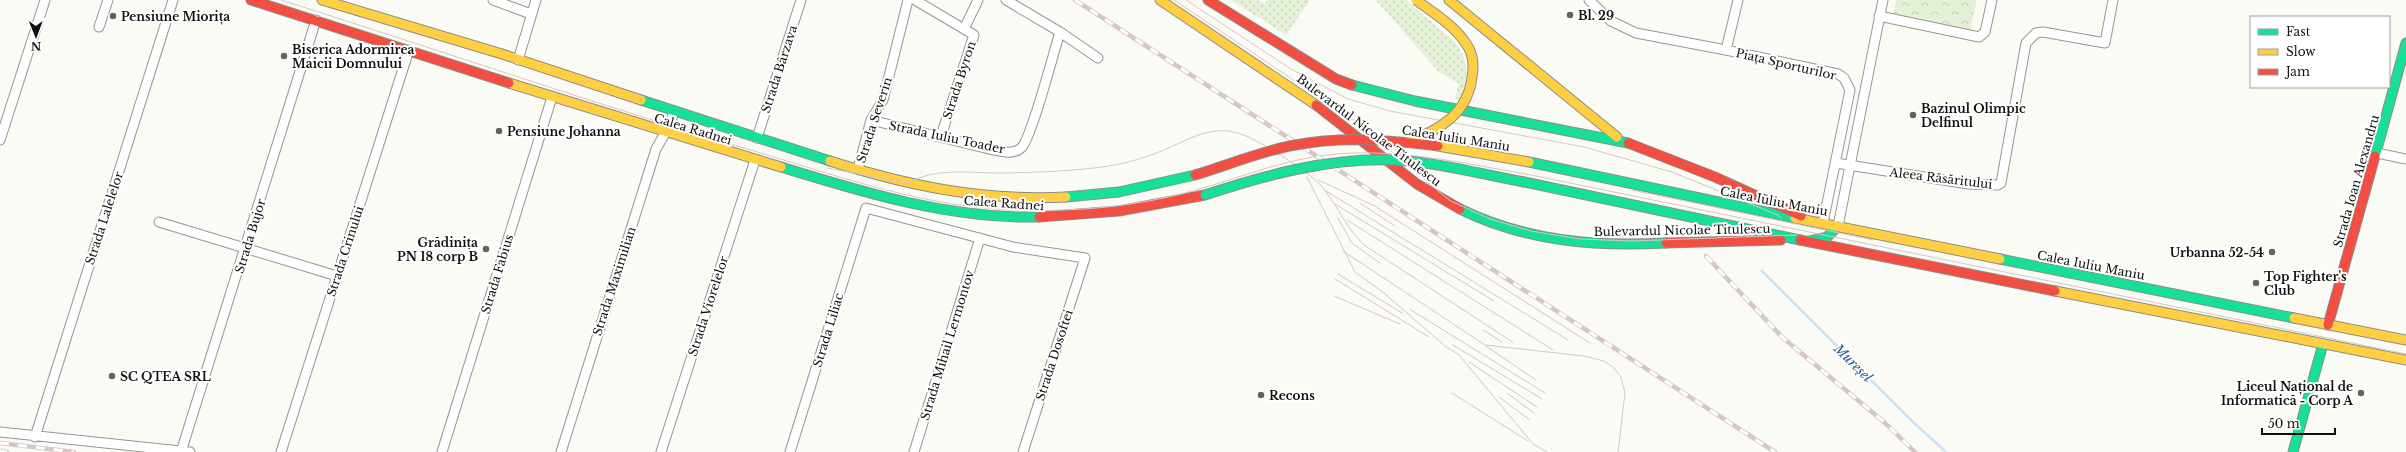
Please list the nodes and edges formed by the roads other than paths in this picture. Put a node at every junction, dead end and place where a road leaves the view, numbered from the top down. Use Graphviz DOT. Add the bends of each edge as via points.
graph roads {
  1 [pos="45,0"];
  2 [pos="108,0"];
  3 [pos="173,0"];
  4 [pos="251,0"];
  5 [pos="322,0"];
  6 [pos="494,0"];
  7 [pos="536,0"];
  8 [pos="801,0"];
  9 [pos="908,0"];
  10 [pos="914,0"];
  11 [pos="978,0"];
  12 [pos="1006,0"];
  13 [pos="1160,0"];
  14 [pos="1208,0"];
  15 [pos="1416,0"];
  16 [pos="1449,0"];
  17 [pos="1589,0"];
  18 [pos="1738,0"];
  19 [pos="1883,0"];
  20 [pos="1992,0"];
  21 [pos="2113,0"];
  22 [pos="531,14"];
  23 [pos="1879,16"];
  24 [pos="316,20"];
  25 [pos="99,27"];
  26 [pos="965,27"];
  27 [pos="1060,32"];
  28 [pos="2406,43"];
  29 [pos="408,50"];
  30 [pos="1726,50"];
  31 [pos="1098,58"];
  32 [pos="518,60"];
  33 [pos="552,97"];
  34 [pos="674,112"];
  35 [pos="871,120"];
  36 [pos="666,134"];
  37 [pos="941,136"];
  38 [pos="757,138"];
  39 [pos="0,140"];
  40 [pos="1621,140"];
  41 [pos="1409,141"];
  42 [pos="2377,153"];
  43 [pos="755,160"];
  44 [pos="2406,160"];
  45 [pos="1836,163"];
  46 [pos="1850,165"];
  47 [pos="858,169"];
  48 [pos="1138,190"];
  49 [pos="1811,221"];
  50 [pos="159,222"];
  51 [pos="1824,223"];
  52 [pos="1838,226"];
  53 [pos="980,238"];
  54 [pos="1808,241"];
  55 [pos="246,249"];
  56 [pos="337,276"];
  57 [pos="2328,325"];
  58 [pos="2406,340"];
  59 [pos="2323,344"];
  60 [pos="2406,360"];
  61 [pos="0,432"];
  62 [pos="35,437"];
  63 [pos="181,452"];
  64 [pos="190,452"];
  65 [pos="281,452"];
  66 [pos="442,452"];
  67 [pos="561,452"];
  68 [pos="661,452"];
  69 [pos="790,452"];
  70 [pos="914,452"];
  71 [pos="1023,452"];
  72 [pos="2293,452"];
  1 -- 39 [label="street"];
  2 -- 25 [label="street"];
  3 -- 62 [label="street, Strada Lalelelor"];
  4 -- 24 [label="main road, Calea Radnei"];
  5 -- 32 [label="main road, Calea Radnei"];
  6 -- 22 [label="street"];
  7 -- 22 [label="street"];
  8 -- 38 [label="street, Strada Bârzava"];
  9 -- 35 [label="street, Strada Severin" via="883,100"];
  10 -- 26 [label="street"];
  11 -- 26 [label="street"];
  12 -- 27 [label="street"];
  13 -- 54 [label="main road, Bulevardul Nicolae Titulescu" via="1286,82 1419,184 1453,206 1489,223 1545,238 1601,245 1748,239"];
  14 -- 40 [label="main road, Bulevardul Nicolae Titulescu" via="1313,66 1359,87 1415,101"];
  15 -- 41 [label="main road, bridge" via="1464,42 1472,60 1473,77 1467,100 1454,117 1441,128"];
  16 -- 40 [label="main road" via="1596,123"];
  17 -- 30 [label="street" via="1611,21 1631,31"];
  18 -- 30 [label="street, Piața Sporturilor"];
  19 -- 23 [label="street"];
  20 -- 23 [label="street" via="1985,32 1979,37"];
  21 -- 46 [label="street, Aleea Răsăritului" via="2105,44 2043,32 2036,33 2026,43 2001,183 1998,185 1968,184"];
  22 -- 32 [label="street"];
  23 -- 46 [label="street"];
  24 -- 29 [label="main road, Calea Radnei"];
  24 -- 55 [label="street, Strada Bujor"];
  26 -- 37 [label="street, Strada Byron" via="974,35"];
  27 -- 31 [label="street"];
  27 -- 37 [label="street, Strada Iuliu Toader" via="1022,147 1005,152"];
  28 -- 42 [label="main road, Strada Ioan Alexandru"];
  29 -- 33 [label="main road, Calea Radnei"];
  29 -- 56 [label="street, Strada Crinului"];
  30 -- 45 [label="street, Piața Sporturilor" via="1830,72 1844,78 1850,90"];
  32 -- 34 [label="main road, Calea Radnei"];
  33 -- 36 [label="main road, Calea Radnei"];
  33 -- 66 [label="street, Strada Fabius"];
  34 -- 36 [label="street, Strada Maximilian"];
  34 -- 38 [label="main road, Calea Radnei"];
  35 -- 37 [label="street, Strada Iuliu Toader"];
  35 -- 47 [label="street, Strada Severin"];
  36 -- 43 [label="main road, Calea Radnei"];
  36 -- 67 [label="street, Strada Maximilian" via="656,149"];
  38 -- 47 [label="main road, Calea Radnei"];
  40 -- 49 [label="main road, Bulevardul Nicolae Titulescu" via="1715,177"];
  41 -- 48 [label="main road, Calea Iuliu Maniu, bridge" via="1349,139 1294,145"];
  41 -- 49 [label="main road, Calea Iuliu Maniu, bridge" via="1528,162"];
  42 -- 44 [label="street"];
  42 -- 57 [label="main road, Strada Ioan Alexandru"];
  43 -- 54 [label="main road, Calea Radnei, bridge" via="908,203 974,214 1063,217 1139,210 1286,170 1365,160 1437,165"];
  43 -- 68 [label="street, Strada Viorelelor"];
  45 -- 46 [label="street"];
  45 -- 51 [label="street, Piața Sporturilor"];
  46 -- 52 [label="street"];
  47 -- 48 [label="main road, Calea Radnei" via="930,188 986,197 1057,198"];
  49 -- 51 [label="main road, Calea Iuliu Maniu"];
  50 -- 55 [label="street"];
  51 -- 52 [label="main road, Calea Iuliu Maniu"];
  52 -- 54 [label="main road, Bulevardul Nicolae Titulescu" via="1827,237"];
  52 -- 57 [label="main road, Calea Iuliu Maniu"];
  53 -- 69 [label="street, Strada Liliac" via="866,208"];
  53 -- 70 [label="street, Strada Mihail Lermontov"];
  53 -- 71 [label="street, Strada Dosoftei" via="1046,253 1085,258"];
  54 -- 59 [label="main road"];
  55 -- 56 [label="street"];
  55 -- 63 [label="street, Strada Bujor"];
  56 -- 65 [label="street, Strada Crinului"];
  57 -- 58 [label="main road, Calea Iuliu Maniu"];
  59 -- 60 [label="main road"];
  59 -- 72 [label="main road"];
  61 -- 62 [label="street"];
  62 -- 63 [label="street"];
  63 -- 64 [label="street"];
}
